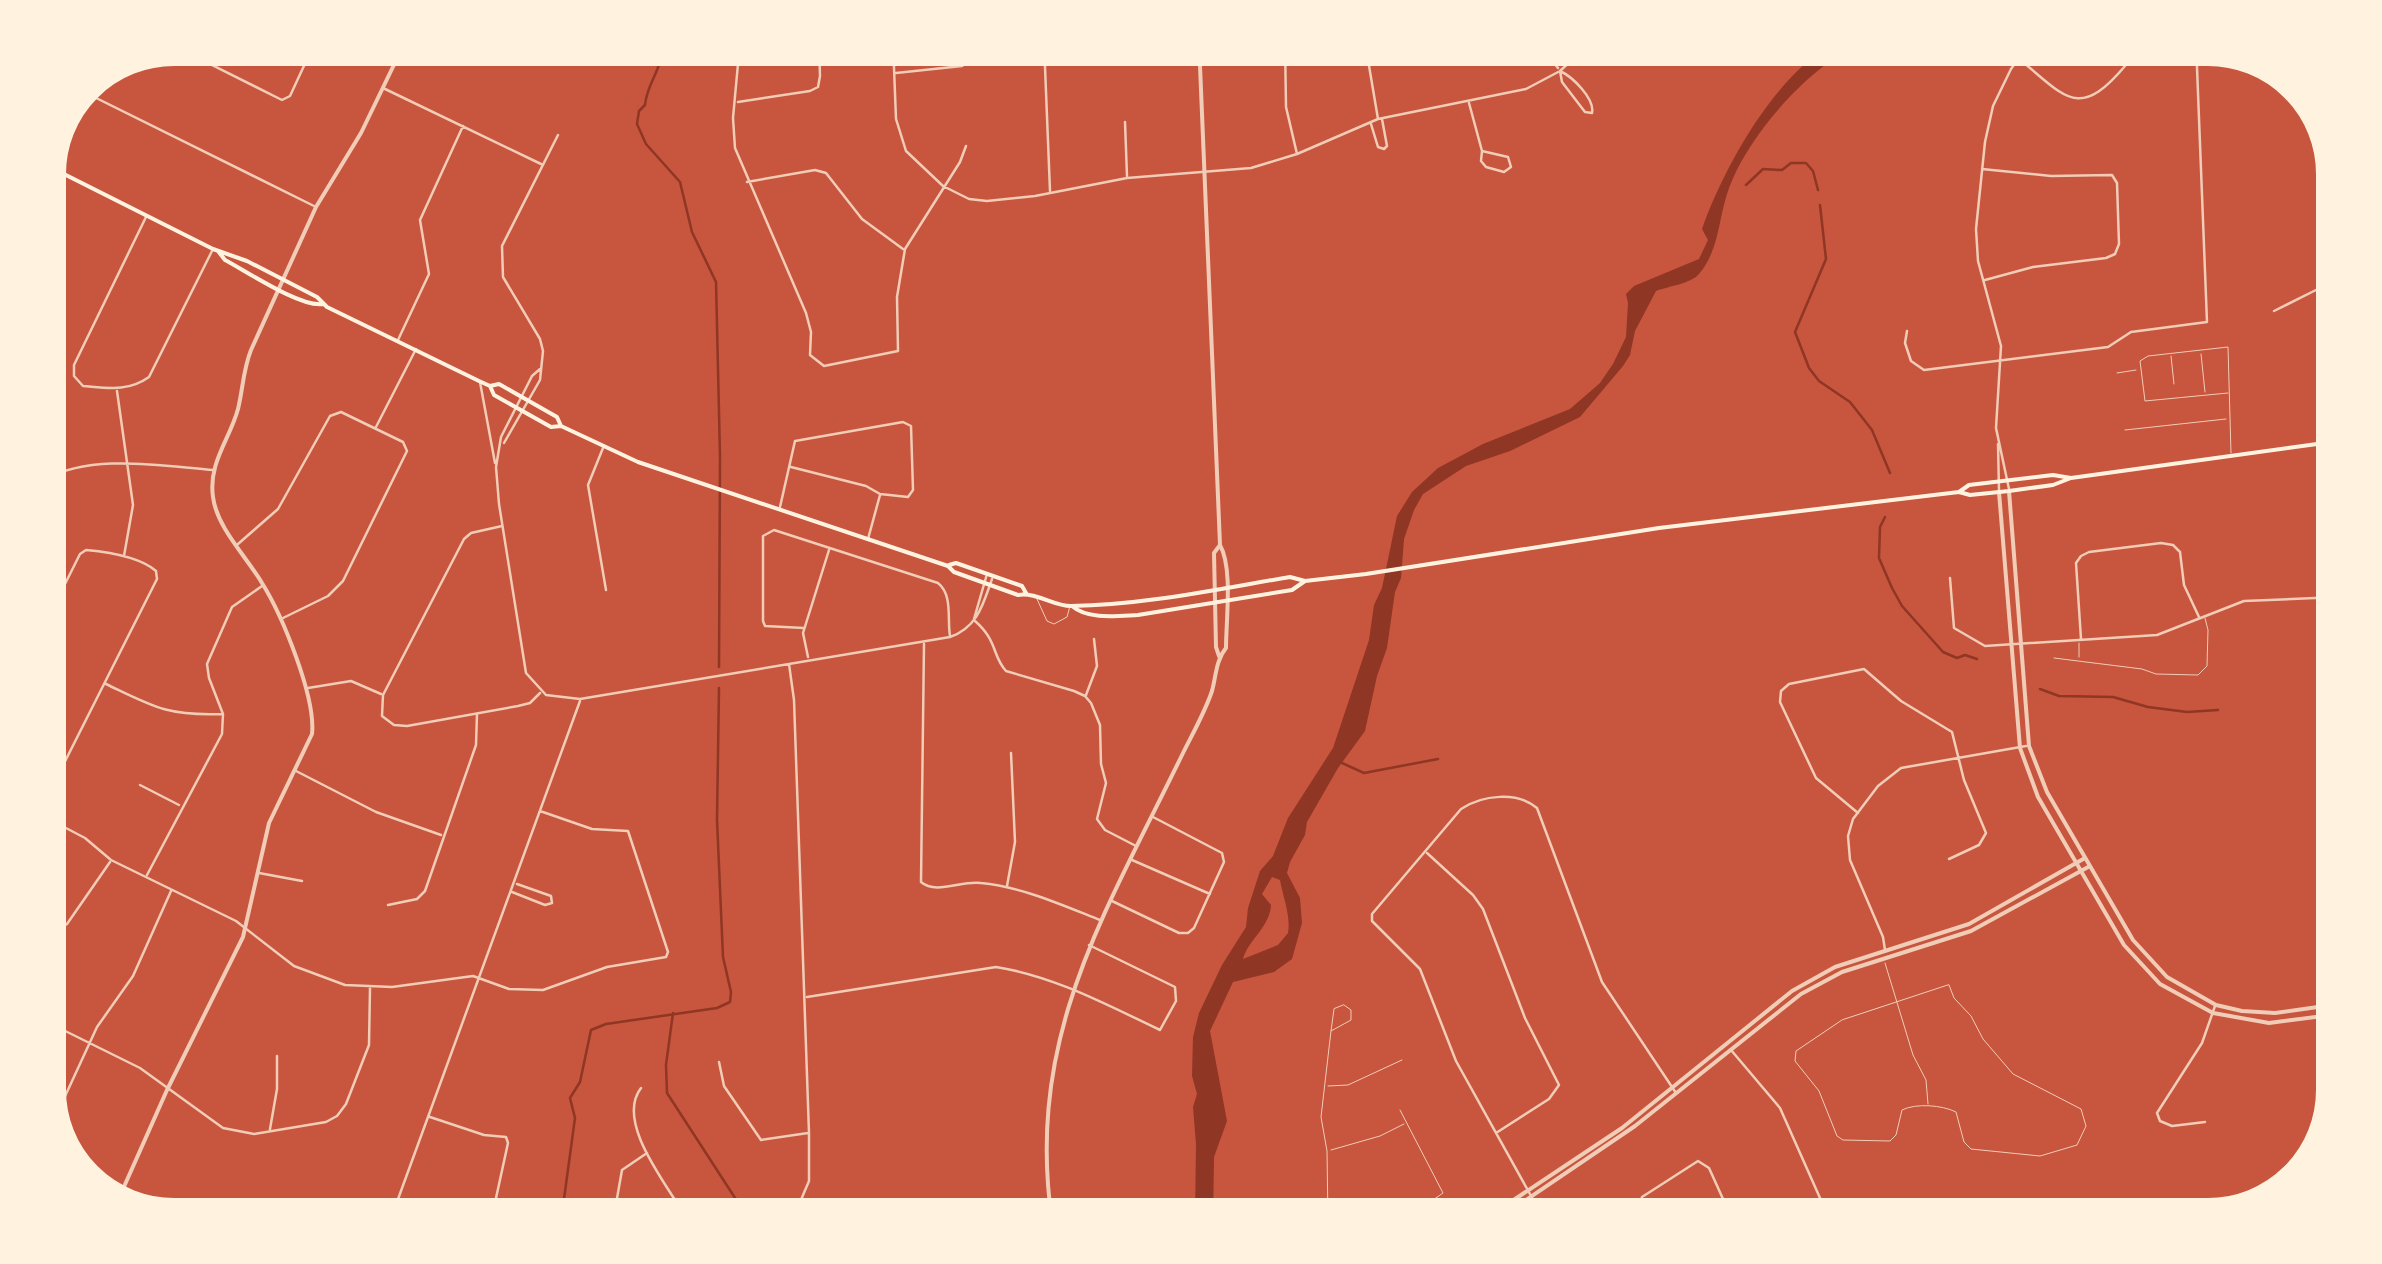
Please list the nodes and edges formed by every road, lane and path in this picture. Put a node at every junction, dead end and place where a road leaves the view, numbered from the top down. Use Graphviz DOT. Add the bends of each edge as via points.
graph roads {
  1 [pos="203,60"];
  2 [pos="307,60"];
  3 [pos="383,60"];
  4 [pos="397,60"];
  5 [pos="739,60"];
  6 [pos="819,60"];
  7 [pos="894,60"];
  8 [pos="968,60"];
  9 [pos="1044,60"];
  10 [pos="1200,60"];
  11 [pos="1285,60"];
  12 [pos="1368,60"];
  13 [pos="1551,60"];
  14 [pos="1572,60"];
  15 [pos="2017,60"];
  16 [pos="2020,60"];
  17 [pos="2131,60"];
  18 [pos="2197,60"];
  19 [pos="394,66"];
  20 [pos="1560,71"];
  21 [pos="894,74"];
  22 [pos="383,88"];
  23 [pos="92,96"];
  24 [pos="1468,101"];
  25 [pos="737,102"];
  26 [pos="1380,119"];
  27 [pos="1370,121"];
  28 [pos="1125,122"];
  29 [pos="463,126"];
  30 [pos="558,135"];
  31 [pos="966,146"];
  32 [pos="1482,151"];
  33 [pos="1297,154"];
  34 [pos="542,165"];
  35 [pos="1981,169"];
  36 [pos="60,172"];
  37 [pos="1205,172"];
  38 [pos="1127,178"];
  39 [pos="747,182"];
  40 [pos="943,186"];
  41 [pos="1050,192"];
  42 [pos="316,207"];
  43 [pos="146,216"];
  44 [pos="215,250"];
  45 [pos="905,250"];
  46 [pos="284,280"];
  47 [pos="1983,280"];
  48 [pos="280,289"];
  49 [pos="2322,289"];
  50 [pos="323,304"];
  51 [pos="2274,310"];
  52 [pos="1907,330"];
  53 [pos="398,340"];
  54 [pos="416,349"];
  55 [pos="2201,351"];
  56 [pos="2171,353"];
  57 [pos="2001,360"];
  58 [pos="2140,369"];
  59 [pos="540,370"];
  60 [pos="2117,373"];
  61 [pos="479,381"];
  62 [pos="2174,384"];
  63 [pos="490,386"];
  64 [pos="117,389"];
  65 [pos="2228,393"];
  66 [pos="2206,395"];
  67 [pos="522,396"];
  68 [pos="530,400"];
  69 [pos="516,407"];
  70 [pos="524,411"];
  71 [pos="2229,419"];
  72 [pos="561,426"];
  73 [pos="376,428"];
  74 [pos="2125,430"];
  75 [pos="489,441"];
  76 [pos="1998,442"];
  77 [pos="2322,444"];
  78 [pos="501,445"];
  79 [pos="602,448"];
  80 [pos="2231,456"];
  81 [pos="128,464"];
  82 [pos="496,466"];
  83 [pos="791,467"];
  84 [pos="214,470"];
  85 [pos="60,472"];
  86 [pos="2071,478"];
  87 [pos="2008,481"];
  88 [pos="1998,483"];
  89 [pos="2009,491"];
  90 [pos="1959,492"];
  91 [pos="1999,492"];
  92 [pos="880,494"];
  93 [pos="779,509"];
  94 [pos="502,526"];
  95 [pos="868,539"];
  96 [pos="236,544"];
  97 [pos="1220,545"];
  98 [pos="830,548"];
  99 [pos="124,557"];
  100 [pos="948,566"];
  101 [pos="990,575"];
  102 [pos="1950,578"];
  103 [pos="1305,582"];
  104 [pos="987,584"];
  105 [pos="264,585"];
  106 [pos="1226,587"];
  107 [pos="1215,589"];
  108 [pos="606,590"];
  109 [pos="60,594"];
  110 [pos="1026,594"];
  111 [pos="1036,596"];
  112 [pos="1226,599"];
  113 [pos="2318,599"];
  114 [pos="2322,599"];
  115 [pos="1215,601"];
  116 [pos="1071,606"];
  117 [pos="2202,618"];
  118 [pos="280,620"];
  119 [pos="974,621"];
  120 [pos="804,628"];
  121 [pos="950,637"];
  122 [pos="1094,639"];
  123 [pos="2080,640"];
  124 [pos="924,642"];
  125 [pos="2011,644"];
  126 [pos="2022,644"];
  127 [pos="1220,656"];
  128 [pos="2054,658"];
  129 [pos="809,659"];
  130 [pos="2079,660"];
  131 [pos="789,662"];
  132 [pos="2322,673"];
  133 [pos="105,683"];
  134 [pos="307,689"];
  135 [pos="541,692"];
  136 [pos="383,695"];
  137 [pos="1085,696"];
  138 [pos="580,699"];
  139 [pos="476,712"];
  140 [pos="223,714"];
  141 [pos="2029,746"];
  142 [pos="2020,748"];
  143 [pos="1011,753"];
  144 [pos="1958,758"];
  145 [pos="296,771"];
  146 [pos="60,772"];
  147 [pos="140,785"];
  148 [pos="182,806"];
  149 [pos="540,811"];
  150 [pos="1858,812"];
  151 [pos="1151,816"];
  152 [pos="60,825"];
  153 [pos="442,836"];
  154 [pos="1137,846"];
  155 [pos="1426,852"];
  156 [pos="2085,858"];
  157 [pos="1949,859"];
  158 [pos="111,860"];
  159 [pos="1130,860"];
  160 [pos="2076,864"];
  161 [pos="2090,866"];
  162 [pos="2080,872"];
  163 [pos="259,874"];
  164 [pos="147,875"];
  165 [pos="302,882"];
  166 [pos="514,882"];
  167 [pos="172,888"];
  168 [pos="1006,888"];
  169 [pos="511,891"];
  170 [pos="1210,894"];
  171 [pos="1110,900"];
  172 [pos="388,904"];
  173 [pos="1100,920"];
  174 [pos="60,927"];
  175 [pos="246,927"];
  176 [pos="1089,945"];
  177 [pos="1885,952"];
  178 [pos="1884,959"];
  179 [pos="479,978"];
  180 [pos="370,987"];
  181 [pos="1072,989"];
  182 [pos="805,998"];
  183 [pos="1895,1001"];
  184 [pos="2216,1004"];
  185 [pos="2322,1007"];
  186 [pos="2214,1014"];
  187 [pos="2322,1016"];
  188 [pos="60,1028"];
  189 [pos="1331,1031"];
  190 [pos="90,1041"];
  191 [pos="1729,1048"];
  192 [pos="278,1056"];
  193 [pos="1402,1060"];
  194 [pos="719,1062"];
  195 [pos="1324,1086"];
  196 [pos="641,1088"];
  197 [pos="167,1090"];
  198 [pos="1675,1092"];
  199 [pos="61,1103"];
  200 [pos="1928,1107"];
  201 [pos="1400,1110"];
  202 [pos="428,1116"];
  203 [pos="2205,1122"];
  204 [pos="1406,1124"];
  205 [pos="269,1132"];
  206 [pos="809,1134"];
  207 [pos="1495,1134"];
  208 [pos="1328,1151"];
  209 [pos="648,1153"];
  210 [pos="119,1190"];
  211 [pos="1530,1195"];
  212 [pos="396,1204"];
  213 [pos="496,1204"];
  214 [pos="616,1204"];
  215 [pos="678,1204"];
  216 [pos="799,1204"];
  217 [pos="1050,1204"];
  218 [pos="1328,1204"];
  219 [pos="1428,1204"];
  220 [pos="1514,1204"];
  221 [pos="1518,1204"];
  222 [pos="1535,1204"];
  223 [pos="1640,1204"];
  224 [pos="1726,1204"];
  225 [pos="1820,1204"];
  1 -- 2 [label="street" via="284,100"];
  3 -- 19 [label="street"];
  4 -- 19 [label="street"];
  5 -- 25 [label="street"];
  6 -- 25 [label="street" via="814,89"];
  7 -- 21 [label="street"];
  8 -- 21 [label="street"];
  9 -- 41 [label="street"];
  10 -- 37 [label="street"];
  11 -- 33 [label="street" via="1286,107"];
  12 -- 26 [label="street"];
  13 -- 20 [label="street"];
  14 -- 20 [label="street"];
  15 -- 35 [label="street" via="1994,106"];
  16 -- 17 [label="street" via="2063,94 2082,100 2100,94"];
  18 -- 57 [label="street" via="2207,322 2131,332 2108,346"];
  19 -- 22 [label="street"];
  20 -- 20 [label="street" via="1562,82 1592,113 1592,104"];
  20 -- 24 [label="street" via="1517,92"];
  21 -- 40 [label="street" via="906,151"];
  22 -- 29 [label="street"];
  22 -- 42 [label="street"];
  23 -- 42 [label="street"];
  24 -- 26 [label="street"];
  24 -- 32 [label="street"];
  25 -- 39 [label="street" via="732,140"];
  26 -- 27 [label="street"];
  26 -- 27 [label="street" via="1384,149"];
  27 -- 33 [label="street"];
  28 -- 38 [label="street"];
  29 -- 34 [label="street"];
  29 -- 53 [label="street" via="420,220 429,274"];
  30 -- 34 [label="street"];
  31 -- 40 [label="street"];
  32 -- 32 [label="street" via="1508,157 1511,168 1484,166"];
  33 -- 37 [label="street"];
  34 -- 59 [label="street" via="504,238 500,262 540,339"];
  35 -- 47 [label="street" via="1976,244"];
  35 -- 47 [label="street" via="2112,174 2119,244 2106,258"];
  36 -- 43 [label="main road"];
  37 -- 38 [label="street"];
  37 -- 97 [label="street"];
  38 -- 41 [label="street"];
  39 -- 45 [label="street" via="826,173 878,234"];
  39 -- 45 [label="street" via="806,313 810,355 824,366 898,350"];
  40 -- 41 [label="street" via="986,202"];
  40 -- 45 [label="street"];
  42 -- 46 [label="street"];
  43 -- 44 [label="main road"];
  43 -- 64 [label="street" via="74,365 83,386"];
  44 -- 46 [label="main road"];
  44 -- 48 [label="main road"];
  44 -- 64 [label="street" via="154,370 144,381"];
  46 -- 48 [label="street"];
  46 -- 50 [label="main road"];
  47 -- 57 [label="street"];
  48 -- 50 [label="main road"];
  48 -- 84 [label="street" via="244,368 238,409"];
  49 -- 51 [label="street"];
  50 -- 53 [label="main road"];
  52 -- 57 [label="street" via="1905,343 1924,370"];
  53 -- 54 [label="main road"];
  54 -- 61 [label="main road"];
  54 -- 73 [label="street"];
  55 -- 56 [label="lane"];
  55 -- 65 [label="lane" via="2228,348"];
  55 -- 66 [label="lane"];
  56 -- 58 [label="lane" via="2144,358"];
  56 -- 62 [label="lane"];
  57 -- 76 [label="street"];
  58 -- 60 [label="lane"];
  58 -- 66 [label="lane" via="2144,400"];
  59 -- 67 [label="street"];
  59 -- 68 [label="street"];
  61 -- 63 [label="main road"];
  61 -- 75 [label="street"];
  63 -- 67 [label="main road"];
  63 -- 69 [label="main road"];
  64 -- 81 [label="street"];
  65 -- 66 [label="lane"];
  65 -- 71 [label="lane"];
  67 -- 68 [label="main road"];
  67 -- 69 [label="street"];
  68 -- 70 [label="street"];
  68 -- 72 [label="main road"];
  69 -- 70 [label="main road"];
  69 -- 78 [label="street"];
  70 -- 72 [label="main road"];
  70 -- 78 [label="street"];
  71 -- 74 [label="lane"];
  71 -- 80 [label="lane"];
  72 -- 79 [label="main road"];
  73 -- 96 [label="street" via="342,412 330,416 278,509"];
  73 -- 118 [label="street" via="407,451 343,581"];
  75 -- 78 [label="street"];
  75 -- 82 [label="street"];
  76 -- 87 [label="street"];
  76 -- 88 [label="street"];
  77 -- 80 [label="main road"];
  78 -- 82 [label="street"];
  79 -- 93 [label="main road"];
  79 -- 108 [label="street" via="588,485"];
  80 -- 86 [label="main road"];
  81 -- 84 [label="street"];
  81 -- 85 [label="street"];
  81 -- 99 [label="street" via="133,505"];
  82 -- 94 [label="street"];
  83 -- 92 [label="street"];
  83 -- 92 [label="street" via="797,440 907,422 913,491 905,497"];
  83 -- 93 [label="street"];
  84 -- 96 [label="street" via="215,508"];
  86 -- 87 [label="main road"];
  86 -- 89 [label="main road"];
  87 -- 88 [label="main road"];
  87 -- 89 [label="street"];
  88 -- 90 [label="main road"];
  88 -- 91 [label="street"];
  89 -- 91 [label="main road"];
  89 -- 126 [label="street"];
  90 -- 91 [label="main road"];
  90 -- 103 [label="main road" via="1659,528"];
  91 -- 125 [label="street"];
  92 -- 95 [label="street"];
  93 -- 95 [label="main road"];
  94 -- 135 [label="street" via="526,673"];
  94 -- 136 [label="street" via="464,539"];
  95 -- 100 [label="main road"];
  96 -- 105 [label="street"];
  97 -- 106 [label="street"];
  97 -- 107 [label="street"];
  98 -- 120 [label="street"];
  98 -- 120 [label="street" via="774,530 763,536 765,626"];
  98 -- 121 [label="street" via="945,588"];
  99 -- 109 [label="street" via="80,554"];
  99 -- 133 [label="street" via="149,565 158,580"];
  100 -- 101 [label="main road"];
  100 -- 104 [label="main road"];
  101 -- 104 [label="street"];
  101 -- 110 [label="main road" via="1022,586"];
  102 -- 125 [label="street" via="1956,631 1982,646"];
  103 -- 106 [label="main road"];
  103 -- 112 [label="main road" via="1292,590"];
  104 -- 110 [label="main road"];
  104 -- 119 [label="street"];
  105 -- 118 [label="street"];
  105 -- 140 [label="street" via="232,607 212,648 207,670"];
  106 -- 107 [label="main road"];
  106 -- 112 [label="street"];
  107 -- 115 [label="street"];
  107 -- 116 [label="main road"];
  110 -- 111 [label="main road"];
  111 -- 116 [label="main road"];
  111 -- 116 [label="lane" via="1054,624"];
  112 -- 115 [label="main road"];
  112 -- 127 [label="street" via="1226,648"];
  113 -- 114 [label="street"];
  113 -- 117 [label="street" via="2260,598"];
  113 -- 132 [label="street"];
  115 -- 116 [label="main road" via="1112,616"];
  115 -- 127 [label="street"];
  117 -- 123 [label="street" via="2157,636"];
  117 -- 123 [label="street" via="2173,545 2089,552 2076,563"];
  117 -- 130 [label="lane" via="2207,666 2198,674"];
  118 -- 134 [label="street"];
  119 -- 121 [label="street"];
  119 -- 137 [label="street" via="991,637 1006,671"];
  120 -- 129 [label="street"];
  121 -- 124 [label="street"];
  122 -- 137 [label="street" via="1097,666"];
  123 -- 126 [label="street"];
  123 -- 130 [label="lane"];
  124 -- 129 [label="street"];
  124 -- 168 [label="street" via="919,878 928,888 979,882"];
  125 -- 126 [label="street"];
  125 -- 142 [label="street"];
  126 -- 141 [label="street"];
  127 -- 151 [label="street" via="1209,698"];
  128 -- 130 [label="lane"];
  129 -- 131 [label="street"];
  131 -- 138 [label="street"];
  131 -- 182 [label="street"];
  133 -- 140 [label="street" via="166,712"];
  133 -- 146 [label="street"];
  134 -- 136 [label="street" via="340,680"];
  134 -- 145 [label="street" via="313,727"];
  135 -- 138 [label="street"];
  135 -- 139 [label="street" via="527,704"];
  136 -- 139 [label="street" via="382,716 394,725"];
  137 -- 154 [label="street" via="1098,718 1106,783 1097,819"];
  138 -- 149 [label="street"];
  139 -- 153 [label="street" via="476,745"];
  140 -- 148 [label="street" via="222,734"];
  141 -- 142 [label="street"];
  141 -- 156 [label="street"];
  142 -- 144 [label="street"];
  142 -- 160 [label="street" via="2038,797"];
  143 -- 168 [label="street" via="1015,842"];
  144 -- 150 [label="street" via="1894,772"];
  144 -- 150 [label="street" via="1950,730 1864,669 1789,684 1780,702 1806,762 1825,788"];
  144 -- 157 [label="street" via="1986,833 1981,844"];
  145 -- 153 [label="street"];
  145 -- 163 [label="street" via="269,823"];
  147 -- 148 [label="street"];
  148 -- 164 [label="street"];
  149 -- 166 [label="street"];
  149 -- 179 [label="street" via="586,827 628,831 667,954 543,990 509,989"];
  150 -- 177 [label="street" via="1849,854"];
  151 -- 154 [label="street"];
  151 -- 170 [label="street" via="1222,853"];
  152 -- 158 [label="street"];
  153 -- 172 [label="street" via="423,894"];
  154 -- 159 [label="street"];
  155 -- 198 [label="street" via="1472,802 1512,796 1536,808 1602,982"];
  155 -- 207 [label="street" via="1372,921 1420,969 1456,1061"];
  155 -- 207 [label="street" via="1483,908 1558,1085"];
  156 -- 160 [label="street"];
  156 -- 161 [label="street"];
  158 -- 164 [label="street"];
  158 -- 174 [label="street"];
  159 -- 170 [label="street"];
  159 -- 171 [label="street"];
  160 -- 162 [label="street"];
  160 -- 177 [label="street" via="1969,924"];
  161 -- 162 [label="street"];
  161 -- 184 [label="street" via="2152,963"];
  162 -- 178 [label="street" via="1971,931"];
  162 -- 186 [label="street" via="2139,965 2178,997"];
  163 -- 165 [label="street"];
  163 -- 175 [label="street"];
  164 -- 167 [label="street"];
  166 -- 169 [label="street"];
  166 -- 169 [label="street" via="549,895 552,903"];
  167 -- 175 [label="street"];
  167 -- 190 [label="street" via="127,987"];
  168 -- 173 [label="street"];
  169 -- 179 [label="street"];
  170 -- 171 [label="street" via="1194,928 1179,934"];
  171 -- 173 [label="street"];
  173 -- 176 [label="street"];
  175 -- 180 [label="street" via="294,966"];
  175 -- 197 [label="street"];
  176 -- 181 [label="street"];
  176 -- 181 [label="street" via="1172,984 1176,1001 1160,1030"];
  177 -- 191 [label="street" via="1816,976"];
  178 -- 183 [label="lane"];
  178 -- 191 [label="street" via="1825,979"];
  179 -- 180 [label="street"];
  179 -- 202 [label="street"];
  180 -- 205 [label="street" via="369,1045 346,1104 326,1122"];
  181 -- 182 [label="street" via="996,966"];
  181 -- 217 [label="street" via="1046,1118"];
  182 -- 206 [label="street"];
  183 -- 200 [label="lane" via="1926,1080"];
  183 -- 200 [label="lane" via="1826,1029 1797,1049 1795,1061 1818,1090 1841,1140 1890,1142 1902,1110"];
  183 -- 200 [label="lane" via="1950,985 2013,1074 2078,1106 2086,1126 2070,1148 2006,1155 1969,1148 1958,1114"];
  184 -- 185 [label="street" via="2276,1014"];
  184 -- 186 [label="street"];
  186 -- 187 [label="street" via="2268,1022"];
  186 -- 203 [label="street" via="2158,1113 2169,1126"];
  188 -- 190 [label="street"];
  189 -- 189 [label="lane" via="1349,1022 1348,1007 1334,1009"];
  189 -- 195 [label="lane"];
  190 -- 197 [label="street"];
  190 -- 199 [label="street"];
  191 -- 198 [label="street"];
  191 -- 225 [label="street" via="1780,1108"];
  192 -- 205 [label="street"];
  193 -- 195 [label="lane" via="1348,1084"];
  194 -- 206 [label="street" via="724,1086 761,1140"];
  195 -- 208 [label="lane"];
  196 -- 209 [label="street" via="631,1112"];
  197 -- 205 [label="street" via="223,1128"];
  197 -- 210 [label="street"];
  198 -- 211 [label="street"];
  201 -- 204 [label="lane"];
  202 -- 212 [label="street"];
  202 -- 213 [label="street" via="506,1137"];
  204 -- 208 [label="lane"];
  204 -- 219 [label="lane" via="1442,1193"];
  206 -- 216 [label="street" via="809,1181"];
  207 -- 211 [label="street"];
  208 -- 218 [label="lane"];
  209 -- 214 [label="street" via="622,1170"];
  209 -- 215 [label="street"];
  211 -- 220 [label="street"];
  211 -- 221 [label="street"];
  211 -- 222 [label="street"];
  223 -- 224 [label="street" via="1698,1161 1710,1168"];
}
